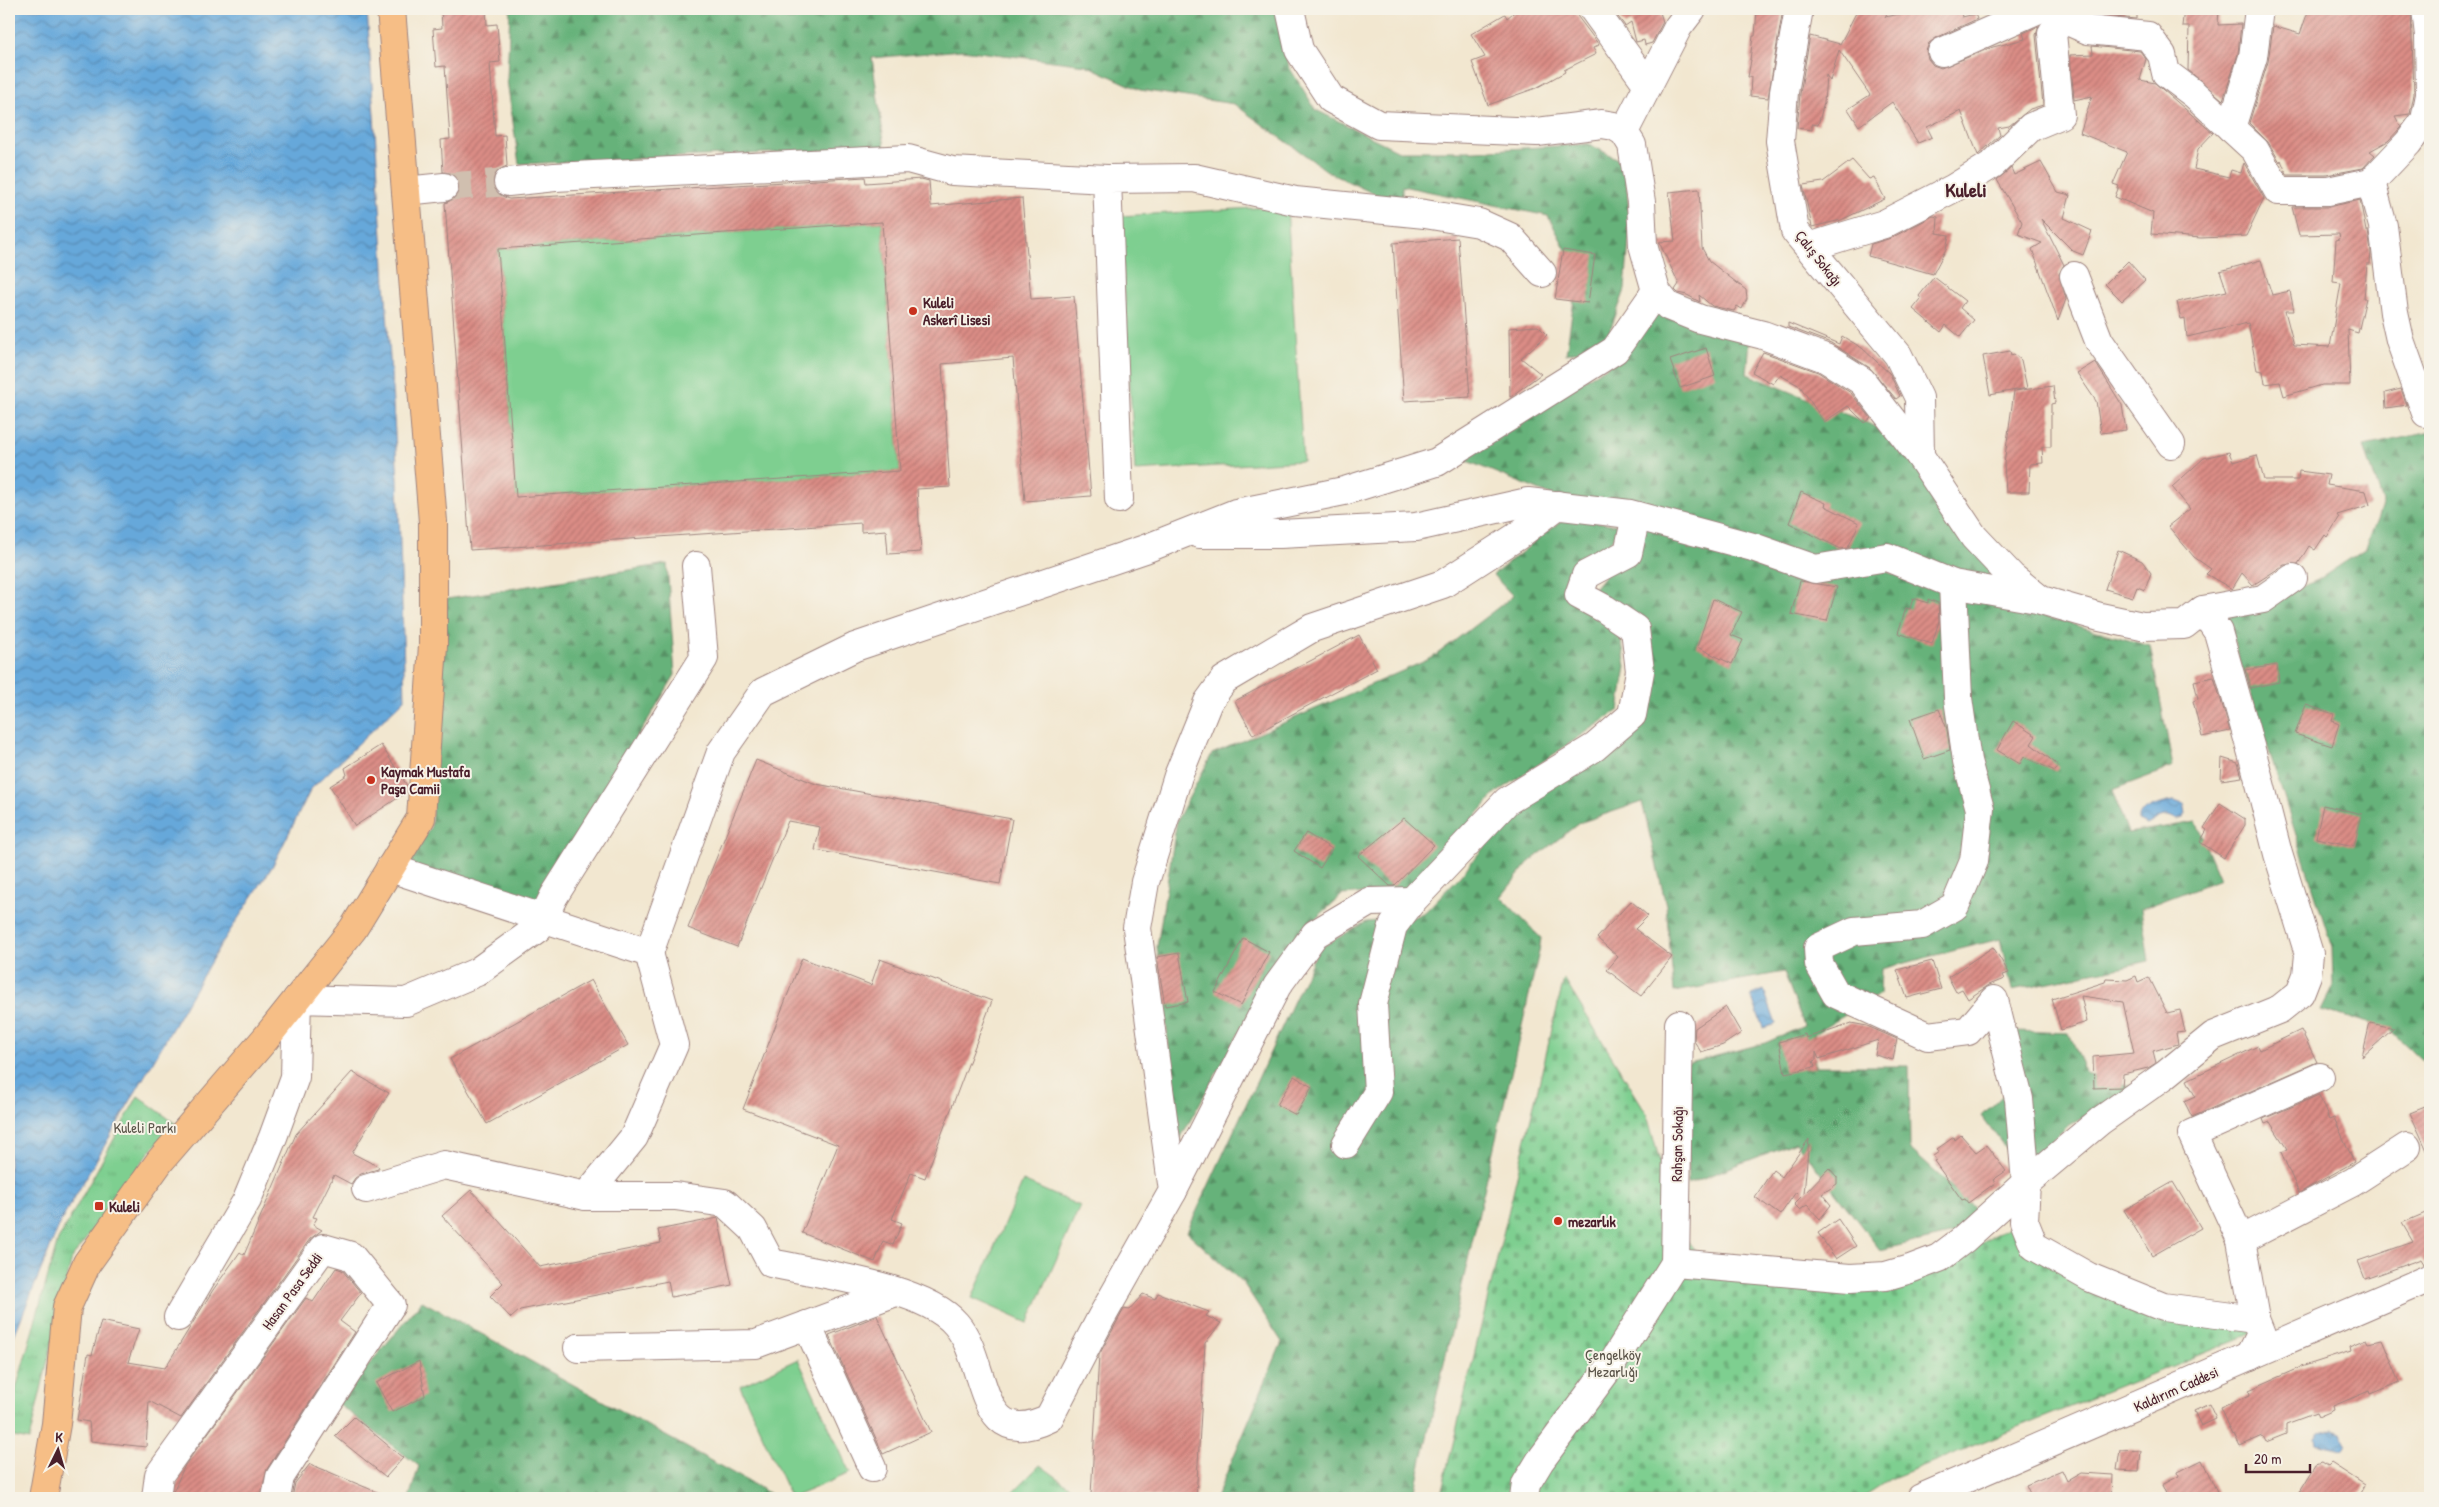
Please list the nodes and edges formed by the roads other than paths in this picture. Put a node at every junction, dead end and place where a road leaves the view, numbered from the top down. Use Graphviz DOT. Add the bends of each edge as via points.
graph roads {
  1 [pos="391,9"];
  2 [pos="1290,9"];
  3 [pos="1593,9"];
  4 [pos="1692,9"];
  5 [pos="1800,9"];
  6 [pos="2259,9"];
  7 [pos="2055,12"];
  8 [pos="2428,21"];
  9 [pos="1942,52"];
  10 [pos="1648,85"];
  11 [pos="2232,128"];
  12 [pos="1624,132"];
  13 [pos="1107,179"];
  14 [pos="508,182"];
  15 [pos="2371,182"];
  16 [pos="444,187"];
  17 [pos="406,192"];
  18 [pos="1808,247"];
  19 [pos="1542,274"];
  20 [pos="2074,276"];
  21 [pos="1656,291"];
  22 [pos="2426,413"];
  23 [pos="2171,444"];
  24 [pos="1920,456"];
  25 [pos="1119,499"];
  26 [pos="1558,505"];
  27 [pos="1636,516"];
  28 [pos="1183,535"];
  29 [pos="696,566"];
  30 [pos="2292,578"];
  31 [pos="1954,584"];
  32 [pos="2041,600"];
  33 [pos="2203,610"];
  34 [pos="390,868"];
  35 [pos="1412,901"];
  36 [pos="543,918"];
  37 [pos="649,953"];
  38 [pos="297,999"];
  39 [pos="1679,1024"];
  40 [pos="2320,1077"];
  41 [pos="1346,1144"];
  42 [pos="2408,1147"];
  43 [pos="2026,1182"];
  44 [pos="366,1189"];
  45 [pos="1173,1192"];
  46 [pos="586,1196"];
  47 [pos="2241,1240"];
  48 [pos="1675,1263"];
  49 [pos="2430,1278"];
  50 [pos="896,1292"];
  51 [pos="178,1317"];
  52 [pos="2255,1319"];
  53 [pos="807,1325"];
  54 [pos="578,1348"];
  55 [pos="2250,1356"];
  56 [pos="872,1468"];
  57 [pos="43,1498"];
  58 [pos="156,1498"];
  59 [pos="276,1498"];
  60 [pos="1524,1498"];
  61 [pos="1921,1498"];
  1 -- 17 [label="main road"];
  2 -- 12 [label="street" via="1299,50 1331,98 1379,126 1537,132 1602,124"];
  3 -- 10 [label="street"];
  4 -- 10 [label="street" via="1678,26"];
  5 -- 18 [label="street, Çalış Sokağı" via="1784,92 1780,141 1795,231"];
  6 -- 11 [label="street" via="2253,56"];
  7 -- 9 [label="street"];
  7 -- 11 [label="street" via="2088,30 2148,36 2162,55 2166,73"];
  7 -- 18 [label="street" via="2052,33 2060,115 2031,127 1993,164 1954,188 1884,224"];
  8 -- 15 [label="street" via="2430,96 2425,120"];
  10 -- 12 [label="street"];
  11 -- 15 [label="street" via="2255,150 2278,191 2328,192"];
  12 -- 21 [label="street" via="1632,145 1641,202 1643,245"];
  13 -- 14 [label="street" via="952,171 908,159"];
  13 -- 19 [label="street" via="1194,178 1295,201 1425,214 1479,224 1510,237"];
  13 -- 25 [label="street"];
  15 -- 22 [label="street" via="2383,226 2398,331"];
  16 -- 17 [label="street"];
  17 -- 34 [label="main road" via="434,522 433,645 421,818"];
  18 -- 24 [label="street, Çalış Sokağı" via="1898,355 1919,398"];
  20 -- 23 [label="street" via="2099,341"];
  21 -- 24 [label="street" via="1668,306 1700,319 1763,335 1825,358 1840,367 1862,381"];
  21 -- 28 [label="street" via="1615,350 1437,462 1344,491 1236,513"];
  24 -- 32 [label="street" via="1974,537"];
  26 -- 27 [label="street"];
  26 -- 28 [label="street" via="1528,502 1416,527"];
  26 -- 45 [label="street" via="1516,538 1443,584 1312,628 1224,680 1215,690 1178,776 1145,882 1137,928"];
  27 -- 31 [label="street" via="1753,547 1815,569 1887,557"];
  27 -- 35 [label="street" via="1628,553 1586,575 1579,595 1635,629 1640,671 1632,715 1595,747 1507,801"];
  28 -- 37 [label="street" via="855,647 763,692 721,752"];
  29 -- 36 [label="street" via="704,658"];
  30 -- 33 [label="street" via="2263,599"];
  31 -- 32 [label="street"];
  31 -- 43 [label="street" via="1958,698 1967,761 1980,809 1974,861 1955,906 1922,925 1854,931 1818,948 1819,964 1836,994 1928,1036 1968,1031 1994,1000 2019,1099"];
  32 -- 33 [label="street" via="2142,626 2184,625"];
  33 -- 43 [label="street" via="2218,632 2278,854 2309,954 2307,975 2300,993 2280,1008 2213,1036"];
  34 -- 36 [label="street"];
  34 -- 38 [label="main road" via="353,929"];
  35 -- 41 [label="street" via="1393,926 1373,1004 1378,1092"];
  35 -- 45 [label="street" via="1369,902 1315,934 1277,986"];
  36 -- 37 [label="street"];
  36 -- 38 [label="street" via="538,928 477,972 406,1002"];
  37 -- 46 [label="street" via="674,1045 634,1137"];
  38 -- 51 [label="street" via="295,1077 273,1137 247,1200"];
  38 -- 57 [label="main road" via="160,1161 87,1262 68,1307 56,1424"];
  39 -- 48 [label="street, Rahşan Sokağı"];
  40 -- 47 [label="street" via="2192,1134"];
  42 -- 47 [label="street" via="2353,1182"];
  43 -- 48 [label="street" via="1939,1258 1886,1276 1850,1278"];
  43 -- 52 [label="street" via="2024,1221 2034,1246 2089,1277 2163,1307"];
  44 -- 46 [label="street" via="444,1165"];
  45 -- 50 [label="street" via="1101,1318 1049,1418 1033,1426 1014,1427 998,1419 970,1346 957,1324 941,1310 914,1296"];
  46 -- 50 [label="street" via="675,1196 725,1203 753,1229 771,1263"];
  47 -- 52 [label="street"];
  48 -- 60 [label="street" via="1611,1365 1540,1461 1526,1484"];
  49 -- 55 [label="street, Kaldırım Caddesi"];
  50 -- 53 [label="street"];
  52 -- 55 [label="street" via="2261,1334"];
  53 -- 54 [label="street" via="756,1344"];
  53 -- 56 [label="street"];
  55 -- 61 [label="street, Kaldırım Caddesi"];
  58 -- 59 [label="street, Hasan Pasa Seddi" via="159,1475 323,1248 352,1256 390,1305 280,1477"];
}
